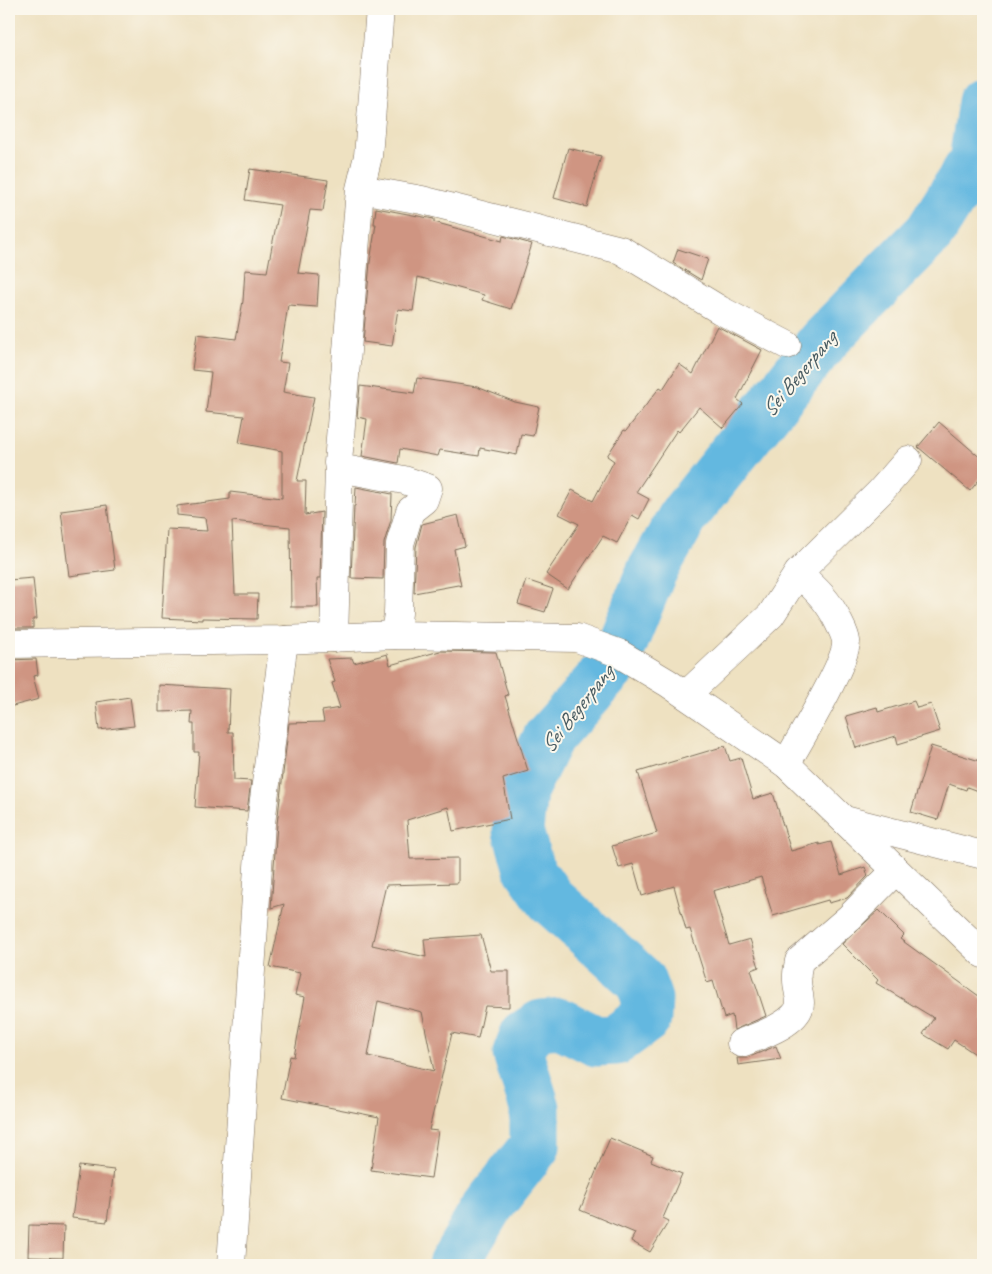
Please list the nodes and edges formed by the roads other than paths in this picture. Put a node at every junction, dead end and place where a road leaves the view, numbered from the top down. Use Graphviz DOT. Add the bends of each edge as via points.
graph roads {
  1 [pos="380,9"];
  2 [pos="360,189"];
  3 [pos="787,345"];
  4 [pos="908,460"];
  5 [pos="339,468"];
  6 [pos="798,573"];
  7 [pos="395,635"];
  8 [pos="334,638"];
  9 [pos="284,640"];
  10 [pos="9,644"];
  11 [pos="677,689"];
  12 [pos="786,764"];
  13 [pos="845,820"];
  14 [pos="983,855"];
  15 [pos="895,871"];
  16 [pos="983,954"];
  17 [pos="741,1044"];
  18 [pos="230,1265"];
  1 -- 2 [label="street" via="368,156"];
  2 -- 3 [label="street" via="422,200 621,250 720,310"];
  2 -- 5 [label="street"];
  4 -- 6 [label="street"];
  5 -- 7 [label="street" via="404,480 428,488 424,500 410,511 400,544"];
  5 -- 8 [label="street"];
  6 -- 11 [label="street" via="772,615"];
  6 -- 12 [label="street" via="834,611 845,635 846,646 837,670"];
  7 -- 8 [label="street"];
  7 -- 11 [label="street" via="577,638 618,653"];
  8 -- 9 [label="street"];
  9 -- 10 [label="street"];
  9 -- 18 [label="street" via="261,823"];
  11 -- 12 [label="street"];
  12 -- 13 [label="street"];
  13 -- 14 [label="street"];
  13 -- 15 [label="street"];
  15 -- 16 [label="street"];
  15 -- 17 [label="street" via="850,917 799,960 796,979 800,1005 797,1013 774,1030"];
}
